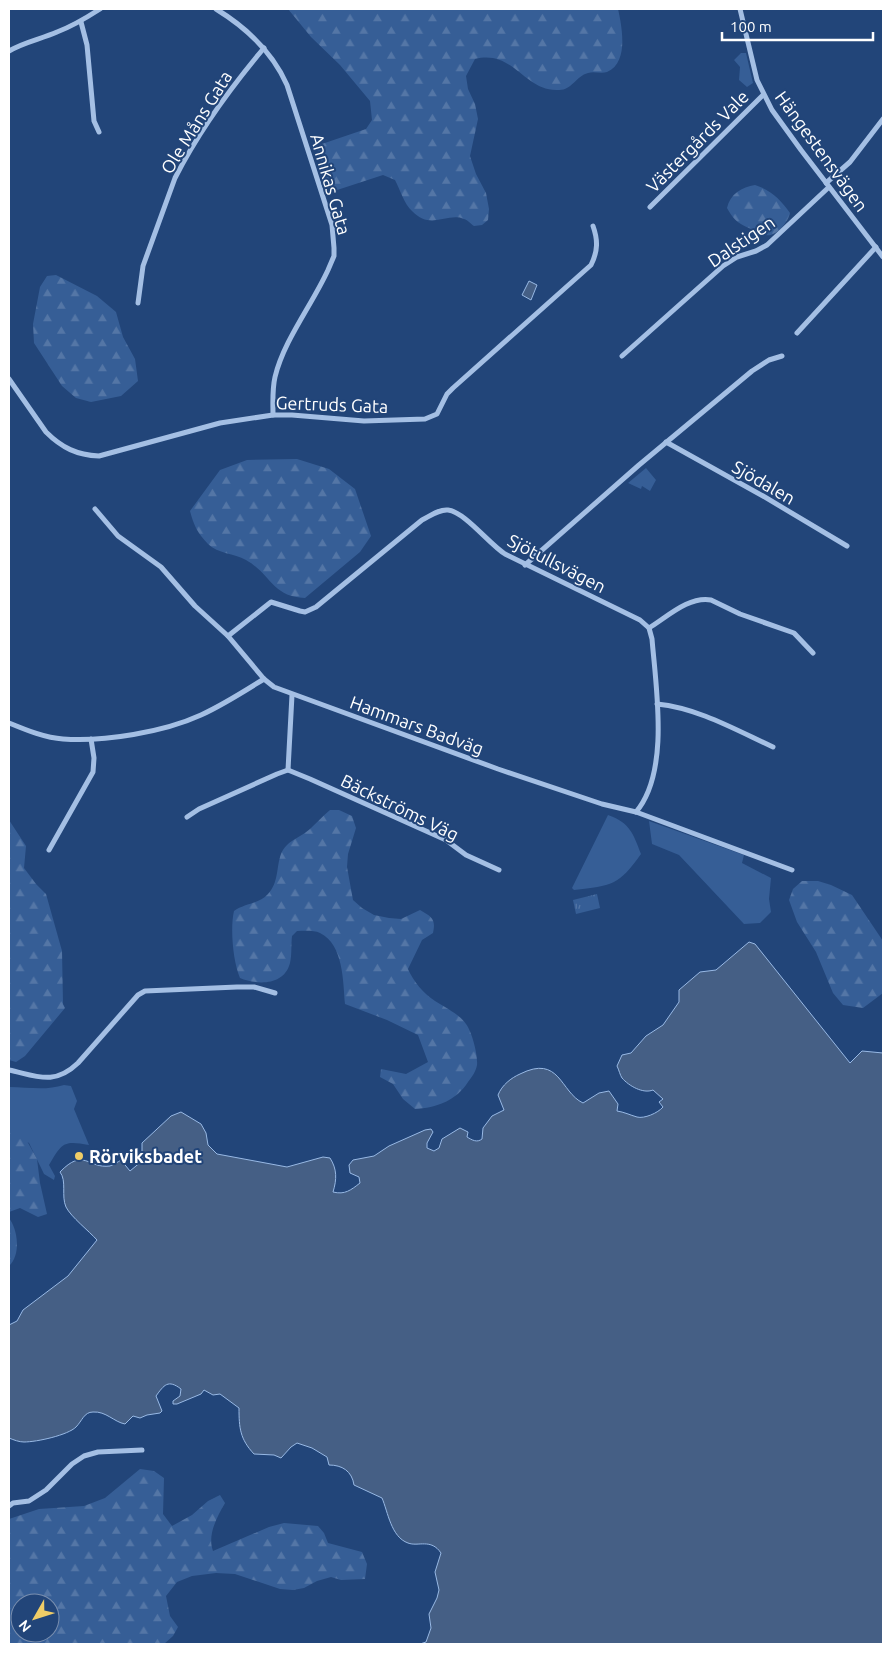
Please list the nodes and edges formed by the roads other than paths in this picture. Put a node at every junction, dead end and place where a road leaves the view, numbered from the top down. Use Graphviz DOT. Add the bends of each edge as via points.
graph roads {
  1 [pos="100,9"];
  2 [pos="216,9"];
  3 [pos="740,9"];
  4 [pos="81,22"];
  5 [pos="264,48"];
  6 [pos="9,51"];
  7 [pos="763,95"];
  8 [pos="883,119"];
  9 [pos="99,132"];
  10 [pos="828,185"];
  11 [pos="650,207"];
  12 [pos="593,226"];
  13 [pos="876,247"];
  14 [pos="883,257"];
  15 [pos="138,303"];
  16 [pos="797,334"];
  17 [pos="622,356"];
  18 [pos="782,356"];
  19 [pos="9,379"];
  20 [pos="272,415"];
  21 [pos="666,442"];
  22 [pos="95,509"];
  23 [pos="847,546"];
  24 [pos="525,565"];
  25 [pos="649,628"];
  26 [pos="228,636"];
  27 [pos="813,653"];
  28 [pos="264,679"];
  29 [pos="292,695"];
  30 [pos="657,704"];
  31 [pos="9,723"];
  32 [pos="91,739"];
  33 [pos="773,747"];
  34 [pos="288,770"];
  35 [pos="636,812"];
  36 [pos="187,817"];
  37 [pos="49,850"];
  38 [pos="499,870"];
  39 [pos="792,870"];
  40 [pos="275,993"];
  41 [pos="9,1070"];
  42 [pos="142,1450"];
  43 [pos="9,1506"];
  1 -- 4 [label="street"];
  2 -- 5 [label="street, Annikas Gata" via="239,24"];
  3 -- 7 [label="street, Hängestensvägen"];
  4 -- 6 [label="street"];
  4 -- 9 [label="street" via="87,45 94,121"];
  5 -- 15 [label="street, Ole Måns Gata" via="218,110 175,178 143,266"];
  5 -- 20 [label="street, Annikas Gata" via="287,84 335,238 334,256 328,270 278,367"];
  7 -- 10 [label="street, Hängestensvägen"];
  7 -- 11 [label="street, Västergårds Vale"];
  8 -- 10 [label="street, Dalstigen"];
  10 -- 13 [label="street, Hängestensvägen"];
  10 -- 17 [label="street, Dalstigen" via="774,239 723,266"];
  12 -- 20 [label="street, Gertruds Gata" via="598,244 591,265 460,381 432,417 364,421"];
  13 -- 14 [label="street, Hängestensvägen"];
  13 -- 16 [label="street"];
  18 -- 21 [label="street" via="752,371"];
  19 -- 20 [label="street, Gertruds Gata" via="54,440 67,449 88,455 100,456 220,423"];
  21 -- 23 [label="street, Sjödalen"];
  21 -- 24 [label="street"];
  22 -- 26 [label="street, Hammars Badväg" via="118,536 161,566 195,606"];
  24 -- 25 [label="street, Sjötullsvägen" via="640,620"];
  24 -- 26 [label="street, Sjötullsvägen" via="496,548 460,516 443,510 422,520 316,607 305,612 271,602"];
  25 -- 27 [label="street" via="696,599 711,600 794,633"];
  25 -- 30 [label="street"];
  26 -- 28 [label="street, Hammars Badväg"];
  28 -- 29 [label="street, Hammars Badväg"];
  28 -- 32 [label="street" via="187,721 148,732"];
  29 -- 34 [label="street"];
  29 -- 35 [label="street, Hammars Badväg" via="498,769"];
  30 -- 33 [label="street" via="692,711"];
  30 -- 35 [label="street" via="654,772 643,804"];
  31 -- 32 [label="street" via="54,738"];
  32 -- 37 [label="street" via="92,772"];
  34 -- 36 [label="street"];
  34 -- 38 [label="street, Bäckströms Väg" via="446,840 466,855"];
  35 -- 39 [label="street, Hammars Badväg"];
  40 -- 41 [label="street" via="254,987 145,991 67,1072 49,1078"];
  42 -- 43 [label="street" via="98,1452 84,1456 46,1490 29,1501"];
}
